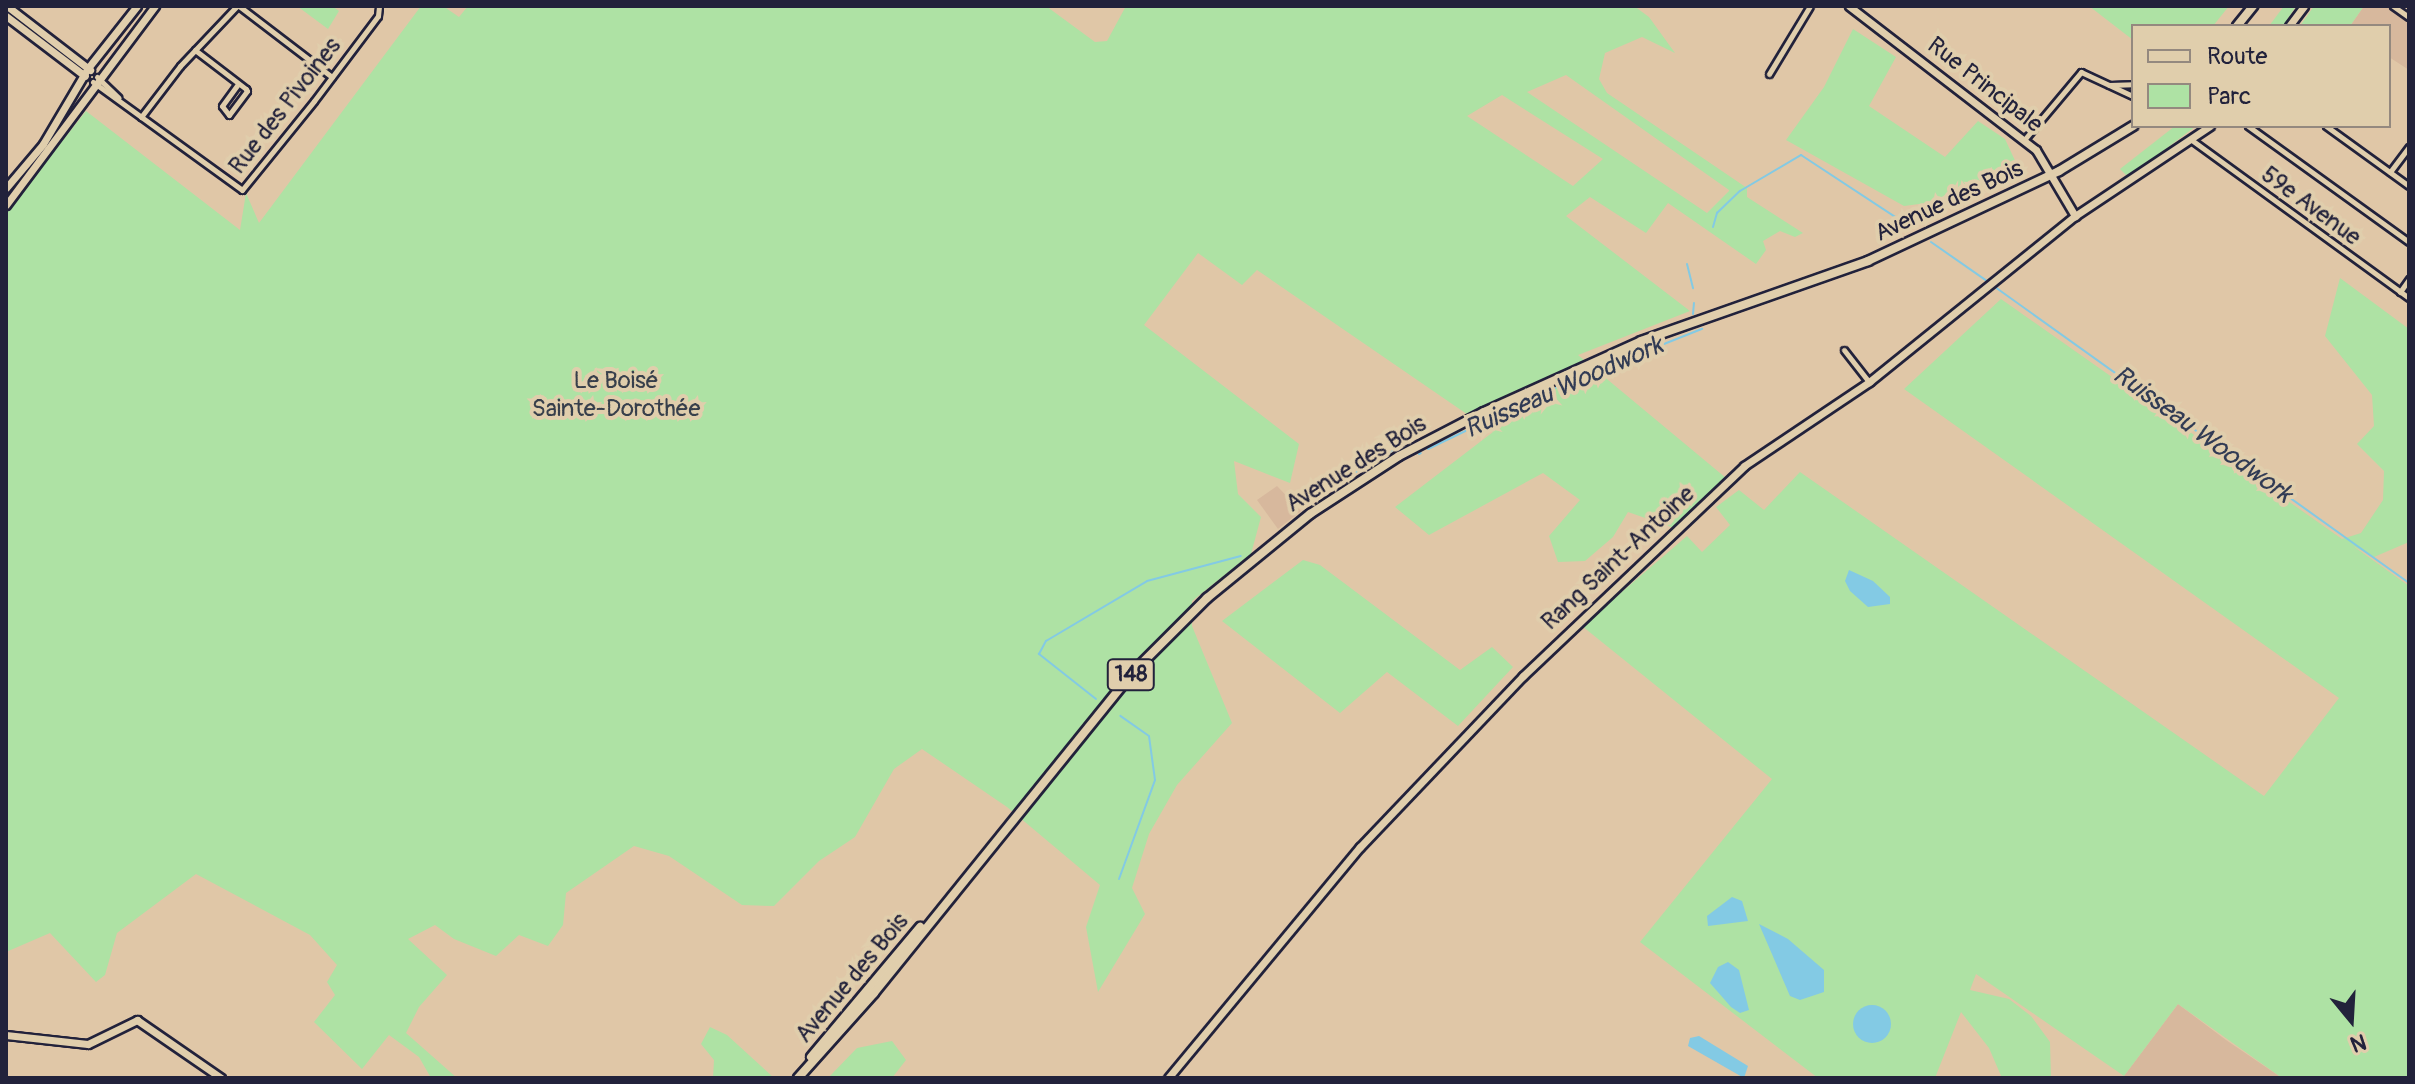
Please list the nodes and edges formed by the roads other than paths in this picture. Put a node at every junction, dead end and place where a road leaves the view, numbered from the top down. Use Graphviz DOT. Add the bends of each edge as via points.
graph roads {
  1 [pos="7,6"];
  2 [pos="137,6"];
  3 [pos="155,6"];
  4 [pos="238,6"];
  5 [pos="379,6"];
  6 [pos="1810,6"];
  7 [pos="1849,6"];
  8 [pos="2253,6"];
  9 [pos="2304,6"];
  10 [pos="2393,6"];
  11 [pos="6,16"];
  12 [pos="2409,17"];
  13 [pos="2239,24"];
  14 [pos="2290,24"];
  15 [pos="195,50"];
  16 [pos="86,71"];
  17 [pos="1769,74"];
  18 [pos="332,77"];
  19 [pos="95,80"];
  20 [pos="238,84"];
  21 [pos="2131,84"];
  22 [pos="2108,85"];
  23 [pos="2131,95"];
  24 [pos="141,117"];
  25 [pos="2131,127"];
  26 [pos="2208,128"];
  27 [pos="2251,128"];
  28 [pos="2329,128"];
  29 [pos="2024,140"];
  30 [pos="2193,141"];
  31 [pos="2409,147"];
  32 [pos="2390,172"];
  33 [pos="2052,174"];
  34 [pos="2409,186"];
  35 [pos="6,188"];
  36 [pos="6,205"];
  37 [pos="2075,216"];
  38 [pos="2409,242"];
  39 [pos="2409,279"];
  40 [pos="2400,292"];
  41 [pos="2409,298"];
  42 [pos="1844,350"];
  43 [pos="1869,382"];
  44 [pos="6,1035"];
  45 [pos="221,1078"];
  46 [pos="797,1078"];
  47 [pos="1168,1078"];
  1 -- 16 [label="street"];
  2 -- 16 [label="street"];
  3 -- 19 [label="street"];
  4 -- 15 [label="street"];
  4 -- 18 [label="street"];
  5 -- 18 [label="street, Rue des Pivoines" via="378,16"];
  6 -- 17 [label="street"];
  7 -- 29 [label="street, Rue Principale"];
  8 -- 13 [label="main road"];
  9 -- 14 [label="street"];
  10 -- 12 [label="street"];
  11 -- 16 [label="street"];
  15 -- 20 [label="street"];
  15 -- 24 [label="street"];
  16 -- 19 [label="street"];
  16 -- 35 [label="street" via="46,140"];
  18 -- 24 [label="street, Rue des Pivoines" via="242,190"];
  19 -- 24 [label="street, Rue des Pivoines"];
  19 -- 36 [label="street" via="46,157"];
  20 -- 20 [label="street" via="222,106 229,115 248,95"];
  21 -- 22 [label="street"];
  22 -- 23 [label="street"];
  22 -- 29 [label="street" via="2079,73"];
  25 -- 33 [label="main road, Avenue des Bois / 148"];
  26 -- 30 [label="street, Rang Saint-Antoine"];
  27 -- 38 [label="street"];
  28 -- 32 [label="street"];
  29 -- 33 [label="street, Rue Principale"];
  30 -- 37 [label="street, Rang Saint-Antoine"];
  30 -- 40 [label="street, 59e Avenue"];
  31 -- 32 [label="street"];
  32 -- 34 [label="street"];
  33 -- 37 [label="street, Rue Principale"];
  33 -- 46 [label="main road, Avenue des Bois / 148" via="1853,268 1625,347 1454,426 1343,491 1223,584 1150,655 880,971"];
  37 -- 43 [label="street, Rang Saint-Antoine"];
  39 -- 40 [label="street"];
  40 -- 41 [label="street, 59e Avenue"];
  42 -- 43 [label="street"];
  43 -- 47 [label="street, Rang Saint-Antoine" via="1744,466 1523,676 1360,847"];
  44 -- 45 [label="street" via="92,1043 137,1020"];
}
